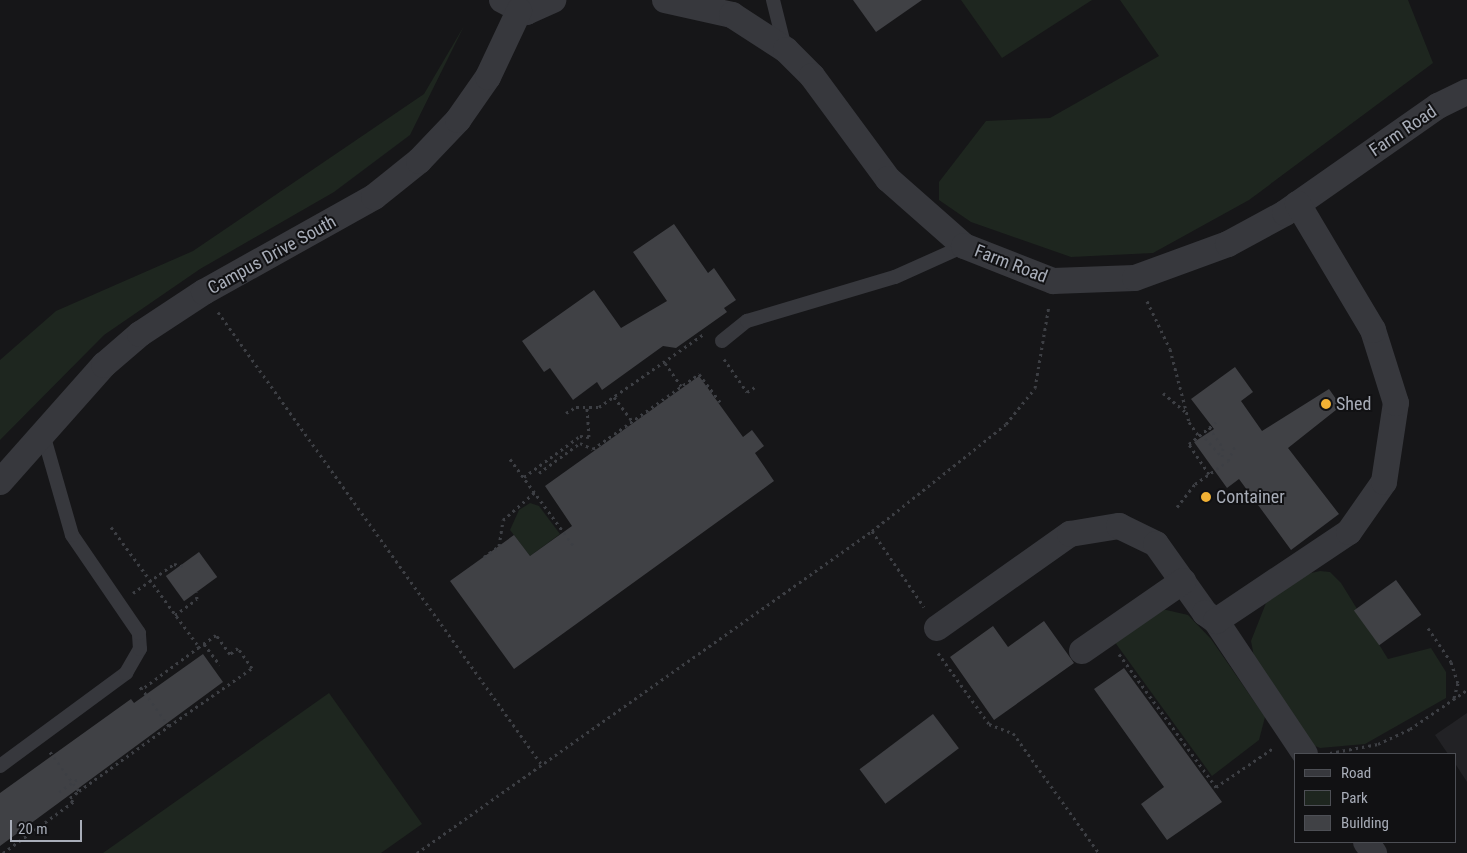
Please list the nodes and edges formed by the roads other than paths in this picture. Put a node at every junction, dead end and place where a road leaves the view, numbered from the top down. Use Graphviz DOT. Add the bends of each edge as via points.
graph roads {
  1 [pos="553,0"];
  2 [pos="666,0"];
  3 [pos="773,0"];
  4 [pos="511,6"];
  5 [pos="786,50"];
  6 [pos="1467,92"];
  7 [pos="1298,204"];
  8 [pos="964,246"];
  9 [pos="718,345"];
  10 [pos="43,434"];
  11 [pos="0,482"];
  12 [pos="1183,581"];
  13 [pos="1216,621"];
  14 [pos="937,628"];
  15 [pos="1082,651"];
  16 [pos="1302,750"];
  17 [pos="0,766"];
  1 -- 4 [label="street, Campus Drive South" via="538,10"];
  2 -- 5 [label="street, Farm Road" via="732,15"];
  3 -- 5 [label="lane"];
  4 -- 10 [label="street, Campus Drive South" via="488,77 458,120 419,161 325,227 204,292 109,360"];
  5 -- 8 [label="street, Farm Road" via="812,76 888,179"];
  6 -- 7 [label="street, Farm Road" via="1438,106"];
  7 -- 8 [label="street, Farm Road" via="1228,244 1135,278 1053,281"];
  7 -- 13 [label="street" via="1373,330 1396,403 1384,482 1349,532"];
  8 -- 9 [label="lane" via="895,278 747,321"];
  10 -- 11 [label="street, Campus Drive South"];
  10 -- 17 [label="lane" via="72,535 138,633 136,663"];
  12 -- 13 [label="street"];
  12 -- 14 [label="street" via="1156,544 1119,526 1070,534"];
  12 -- 15 [label="street"];
  13 -- 16 [label="street"];
}
